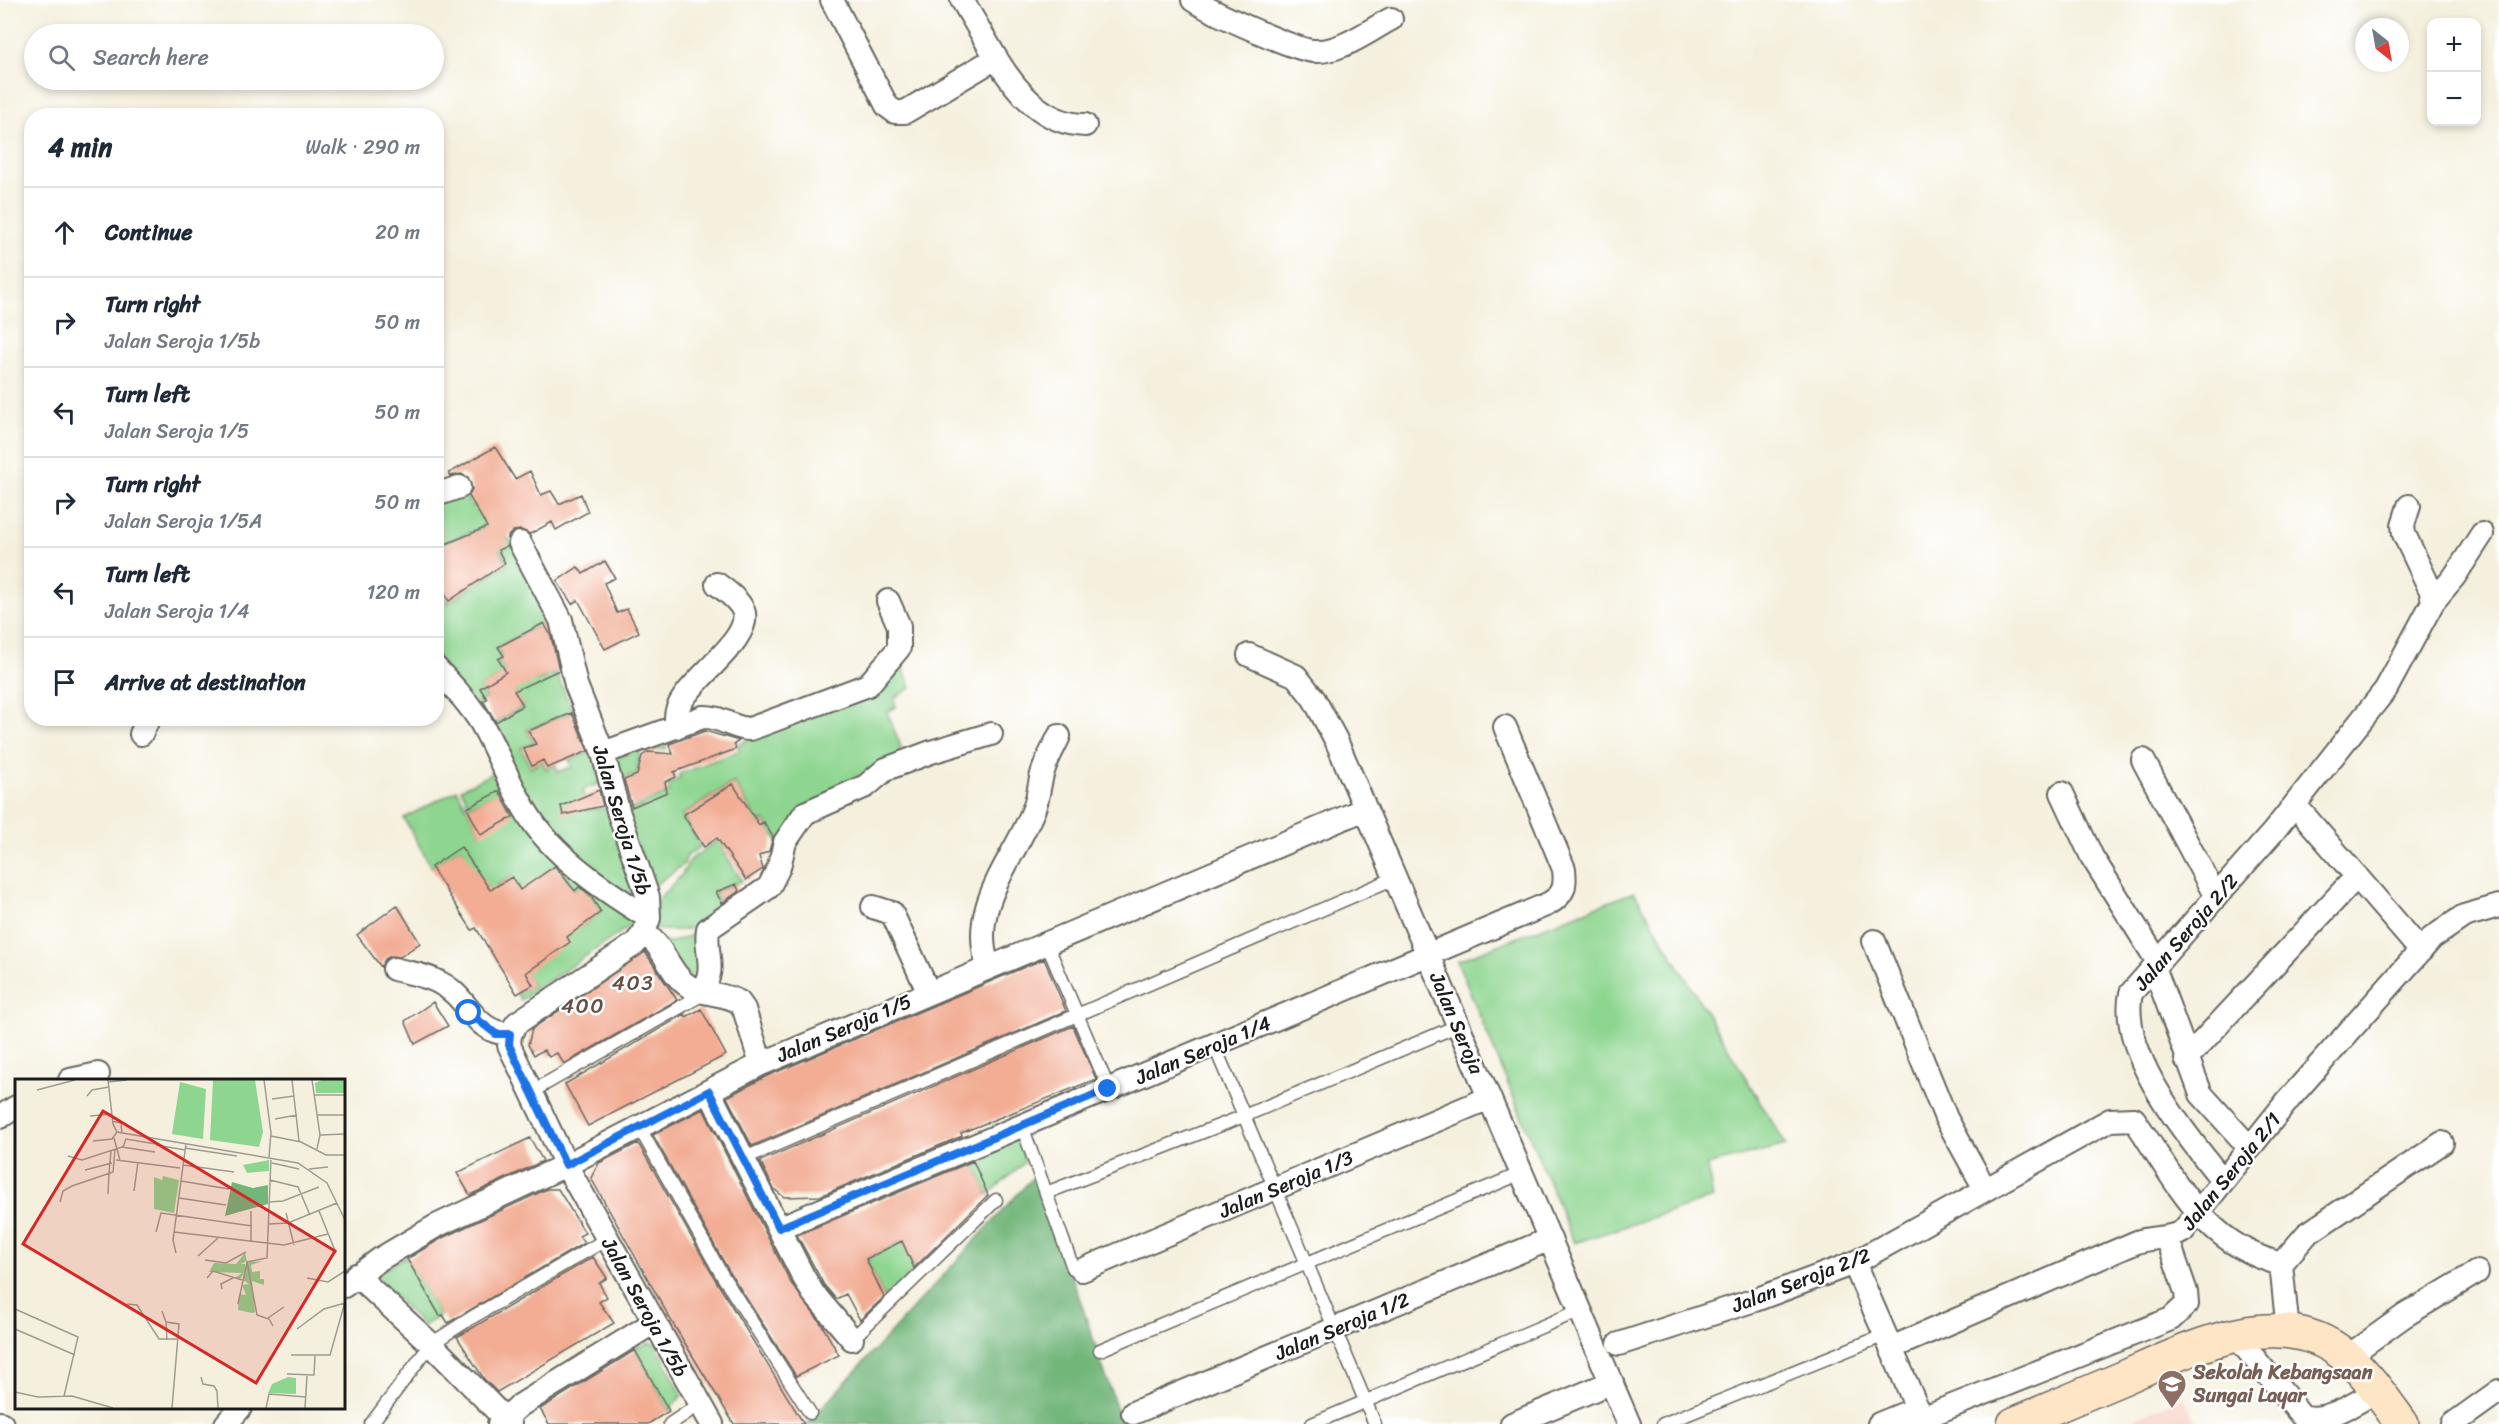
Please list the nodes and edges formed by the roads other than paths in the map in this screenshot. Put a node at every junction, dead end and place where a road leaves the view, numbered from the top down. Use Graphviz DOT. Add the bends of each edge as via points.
graph roads {
  1 [pos="832,0"];
  2 [pos="962,0"];
  3 [pos="1193,0"];
  4 [pos="1391,19"];
  5 [pos="996,58"];
  6 [pos="1085,124"];
  7 [pos="459,487"];
  8 [pos="444,492"];
  9 [pos="2409,506"];
  10 [pos="2482,534"];
  11 [pos="520,543"];
  12 [pos="717,584"];
  13 [pos="888,601"];
  14 [pos="2433,602"];
  15 [pos="1249,655"];
  16 [pos="444,677"];
  17 [pos="676,727"];
  18 [pos="1505,727"];
  19 [pos="991,734"];
  20 [pos="1059,736"];
  21 [pos="603,753"];
  22 [pos="2143,760"];
  23 [pos="2062,793"];
  24 [pos="2296,806"];
  25 [pos="1365,809"];
  26 [pos="2357,876"];
  27 [pos="1395,878"];
  28 [pos="2216,897"];
  29 [pos="2499,906"];
  30 [pos="873,907"];
  31 [pos="647,926"];
  32 [pos="1874,941"];
  33 [pos="1046,942"];
  34 [pos="2421,951"];
  35 [pos="1428,955"];
  36 [pos="2156,964"];
  37 [pos="988,966"];
  38 [pos="394,969"];
  39 [pos="928,991"];
  40 [pos="704,992"];
  41 [pos="1077,1015"];
  42 [pos="1457,1026"];
  43 [pos="510,1034"];
  44 [pos="1214,1045"];
  45 [pos="2186,1059"];
  46 [pos="761,1064"];
  47 [pos="98,1074"];
  48 [pos="75,1079"];
  49 [pos="1108,1089"];
  50 [pos="709,1091"];
  51 [pos="531,1092"];
  52 [pos="2201,1094"];
  53 [pos="1489,1098"];
  54 [pos="15,1108"];
  55 [pos="2169,1109"];
  56 [pos="1244,1116"];
  57 [pos="0,1117"];
  58 [pos="2134,1119"];
  59 [pos="1022,1126"];
  60 [pos="639,1127"];
  61 [pos="2442,1143"];
  62 [pos="2250,1148"];
  63 [pos="745,1158"];
  64 [pos="566,1165"];
  65 [pos="1522,1173"];
  66 [pos="2222,1180"];
  67 [pos="1275,1189"];
  68 [pos="1985,1190"];
  69 [pos="1046,1194"];
  70 [pos="996,1200"];
  71 [pos="2199,1213"];
  72 [pos="779,1228"];
  73 [pos="2167,1237"];
  74 [pos="607,1239"];
  75 [pos="1550,1239"];
  76 [pos="1307,1263"];
  77 [pos="1854,1263"];
  78 [pos="2281,1264"];
  79 [pos="1082,1270"];
  80 [pos="2477,1272"];
  81 [pos="350,1281"];
  82 [pos="1581,1310"];
  83 [pos="653,1323"];
  84 [pos="1335,1329"];
  85 [pos="2288,1331"];
  86 [pos="2236,1336"];
  87 [pos="852,1339"];
  88 [pos="1888,1341"];
  89 [pos="431,1344"];
  90 [pos="1618,1344"];
  91 [pos="1100,1350"];
  92 [pos="2347,1357"];
  93 [pos="1612,1382"];
  94 [pos="2377,1391"];
  95 [pos="2499,1391"];
  96 [pos="1366,1401"];
  97 [pos="238,1409"];
  98 [pos="810,1413"];
  99 [pos="1133,1413"];
  100 [pos="706,1414"];
  101 [pos="1921,1417"];
  102 [pos="504,1422"];
  103 [pos="226,1424"];
  104 [pos="371,1424"];
  105 [pos="670,1424"];
  106 [pos="1312,1424"];
  107 [pos="1375,1424"];
  108 [pos="1512,1424"];
  109 [pos="1629,1424"];
  110 [pos="1663,1424"];
  111 [pos="1879,1424"];
  112 [pos="2014,1424"];
  113 [pos="2403,1424"];
  114 [pos="2452,1424"];
  1 -- 5 [label="street" via="888,106 895,112 905,112"];
  2 -- 5 [label="street"];
  3 -- 4 [label="street" via="1222,16 1312,51 1340,46"];
  5 -- 6 [label="street" via="1039,110 1072,124"];
  7 -- 8 [label="street"];
  9 -- 14 [label="street" via="2404,534"];
  10 -- 14 [label="street, Jalan Seroja 2/2"];
  11 -- 21 [label="street, Jalan Seroja 1/5b" via="561,620 576,685"];
  12 -- 17 [label="street" via="742,608 746,618 742,632 683,698 676,711"];
  13 -- 17 [label="street" via="898,626 899,648 868,685 750,729 739,729 713,716"];
  14 -- 24 [label="street, Jalan Seroja 2/2" via="2386,689"];
  15 -- 25 [label="street, Jalan Seroja" via="1286,669 1302,682 1336,740"];
  16 -- 31 [label="street" via="480,722 540,831"];
  17 -- 21 [label="street"];
  18 -- 35 [label="street, Jalan Seroja 1/4" via="1564,869 1566,886 1560,897 1548,904"];
  19 -- 40 [label="street" via="886,769 866,786 805,813 785,842 769,886 708,929 707,952 712,969"];
  20 -- 37 [label="street" via="1041,778 1040,794 985,913 981,946"];
  21 -- 31 [label="street, Jalan Seroja 1/5b" via="625,835 648,897"];
  22 -- 28 [label="street"];
  23 -- 36 [label="street" via="2092,857"];
  24 -- 26 [label="street"];
  24 -- 28 [label="street, Jalan Seroja 2/2"];
  25 -- 27 [label="street, Jalan Seroja"];
  25 -- 33 [label="street, Jalan Seroja 1/5"];
  26 -- 34 [label="street"];
  26 -- 45 [label="street"];
  27 -- 35 [label="street, Jalan Seroja"];
  27 -- 41 [label="lane"];
  28 -- 36 [label="street, Jalan Seroja 2/2"];
  29 -- 34 [label="street, Jalan Seroja 2/1" via="2464,916"];
  30 -- 39 [label="street" via="892,913"];
  31 -- 40 [label="street" via="681,979"];
  31 -- 43 [label="street" via="635,944 522,1019"];
  32 -- 68 [label="street" via="1946,1118"];
  33 -- 37 [label="street, Jalan Seroja 1/5"];
  33 -- 41 [label="lane"];
  34 -- 62 [label="street, Jalan Seroja 2/1" via="2344,1035"];
  35 -- 42 [label="street, Jalan Seroja"];
  35 -- 44 [label="street, Jalan Seroja 1/4"];
  36 -- 45 [label="street"];
  36 -- 55 [label="street, Jalan Seroja 2/2" via="2131,993 2128,1007 2137,1046"];
  37 -- 39 [label="street, Jalan Seroja 1/5"];
  38 -- 43 [label="street" via="441,983 484,1026 496,1034"];
  39 -- 46 [label="street, Jalan Seroja 1/5"];
  40 -- 46 [label="street" via="739,1002"];
  40 -- 51 [label="lane"];
  41 -- 49 [label="lane"];
  41 -- 63 [label="lane"];
  42 -- 53 [label="street, Jalan Seroja"];
  42 -- 56 [label="lane"];
  43 -- 51 [label="street, Jalan Seroja 1/5b" via="509,1045"];
  44 -- 49 [label="street, Jalan Seroja 1/4"];
  44 -- 56 [label="lane"];
  45 -- 52 [label="street"];
  46 -- 50 [label="street, Jalan Seroja 1/5"];
  47 -- 48 [label="street"];
  49 -- 59 [label="street, Jalan Seroja 1/4"];
  50 -- 60 [label="street, Jalan Seroja 1/5"];
  50 -- 63 [label="street"];
  51 -- 64 [label="street, Jalan Seroja 1/5b"];
  52 -- 55 [label="street"];
  52 -- 62 [label="street"];
  53 -- 65 [label="street, Jalan Seroja"];
  53 -- 67 [label="street, Jalan Seroja 1/3"];
  54 -- 57 [label="street"];
  55 -- 58 [label="street, Jalan Seroja 2/2" via="2148,1107"];
  55 -- 66 [label="street"];
  56 -- 67 [label="lane"];
  56 -- 69 [label="lane"];
  58 -- 68 [label="street, Jalan Seroja 2/2" via="2110,1120"];
  58 -- 71 [label="street"];
  59 -- 69 [label="lane"];
  59 -- 72 [label="street, Jalan Seroja 1/4"];
  60 -- 64 [label="street, Jalan Seroja 1/5"];
  60 -- 98 [label="lane" via="722,1275"];
  61 -- 78 [label="street" via="2307,1234"];
  62 -- 66 [label="street, Jalan Seroja 2/1"];
  63 -- 72 [label="street"];
  64 -- 74 [label="street, Jalan Seroja 1/5b"];
  64 -- 81 [label="street, Jalan Seroja 1/5" via="436,1226"];
  65 -- 75 [label="street, Jalan Seroja"];
  65 -- 76 [label="lane"];
  66 -- 71 [label="street, Jalan Seroja 2/1"];
  67 -- 76 [label="lane"];
  67 -- 79 [label="street, Jalan Seroja 1/3"];
  68 -- 77 [label="street, Jalan Seroja 2/2"];
  69 -- 79 [label="lane" via="1073,1268"];
  70 -- 87 [label="lane"];
  71 -- 73 [label="street, Jalan Seroja 2/1" via="2183,1231"];
  71 -- 78 [label="street" via="2211,1228 2241,1250"];
  72 -- 87 [label="street" via="813,1293"];
  73 -- 88 [label="street" via="2137,1242"];
  73 -- 101 [label="street, Jalan Seroja 2/1" via="2186,1292 2187,1304 2182,1312"];
  74 -- 83 [label="street, Jalan Seroja 1/5b"];
  74 -- 89 [label="lane"];
  75 -- 82 [label="street, Jalan Seroja"];
  75 -- 84 [label="street, Jalan Seroja 1/2"];
  76 -- 84 [label="lane"];
  76 -- 91 [label="lane"];
  77 -- 88 [label="street"];
  77 -- 90 [label="street, Jalan Seroja 2/2"];
  78 -- 85 [label="street"];
  80 -- 92 [label="street" via="2404,1316"];
  81 -- 89 [label="street"];
  82 -- 93 [label="street, Jalan Seroja"];
  82 -- 96 [label="lane"];
  83 -- 100 [label="street, Jalan Seroja 1/5b"];
  83 -- 102 [label="street" via="519,1406"];
  84 -- 96 [label="lane"];
  84 -- 99 [label="street, Jalan Seroja 1/2"];
  85 -- 86 [label="main road"];
  85 -- 92 [label="main road" via="2317,1339"];
  86 -- 94 [label="street" via="2302,1416 2315,1419"];
  86 -- 112 [label="main road" via="2174,1356"];
  88 -- 101 [label="street"];
  88 -- 110 [label="lane"];
  89 -- 102 [label="street"];
  89 -- 104 [label="lane"];
  92 -- 94 [label="main road"];
  93 -- 108 [label="street"];
  93 -- 109 [label="street, Jalan Seroja"];
  94 -- 113 [label="main road"];
  95 -- 114 [label="street"];
  96 -- 106 [label="lane"];
  96 -- 107 [label="lane"];
  97 -- 103 [label="street"];
  100 -- 105 [label="lane"];
  101 -- 111 [label="street, Jalan Seroja 2/1"];
}
